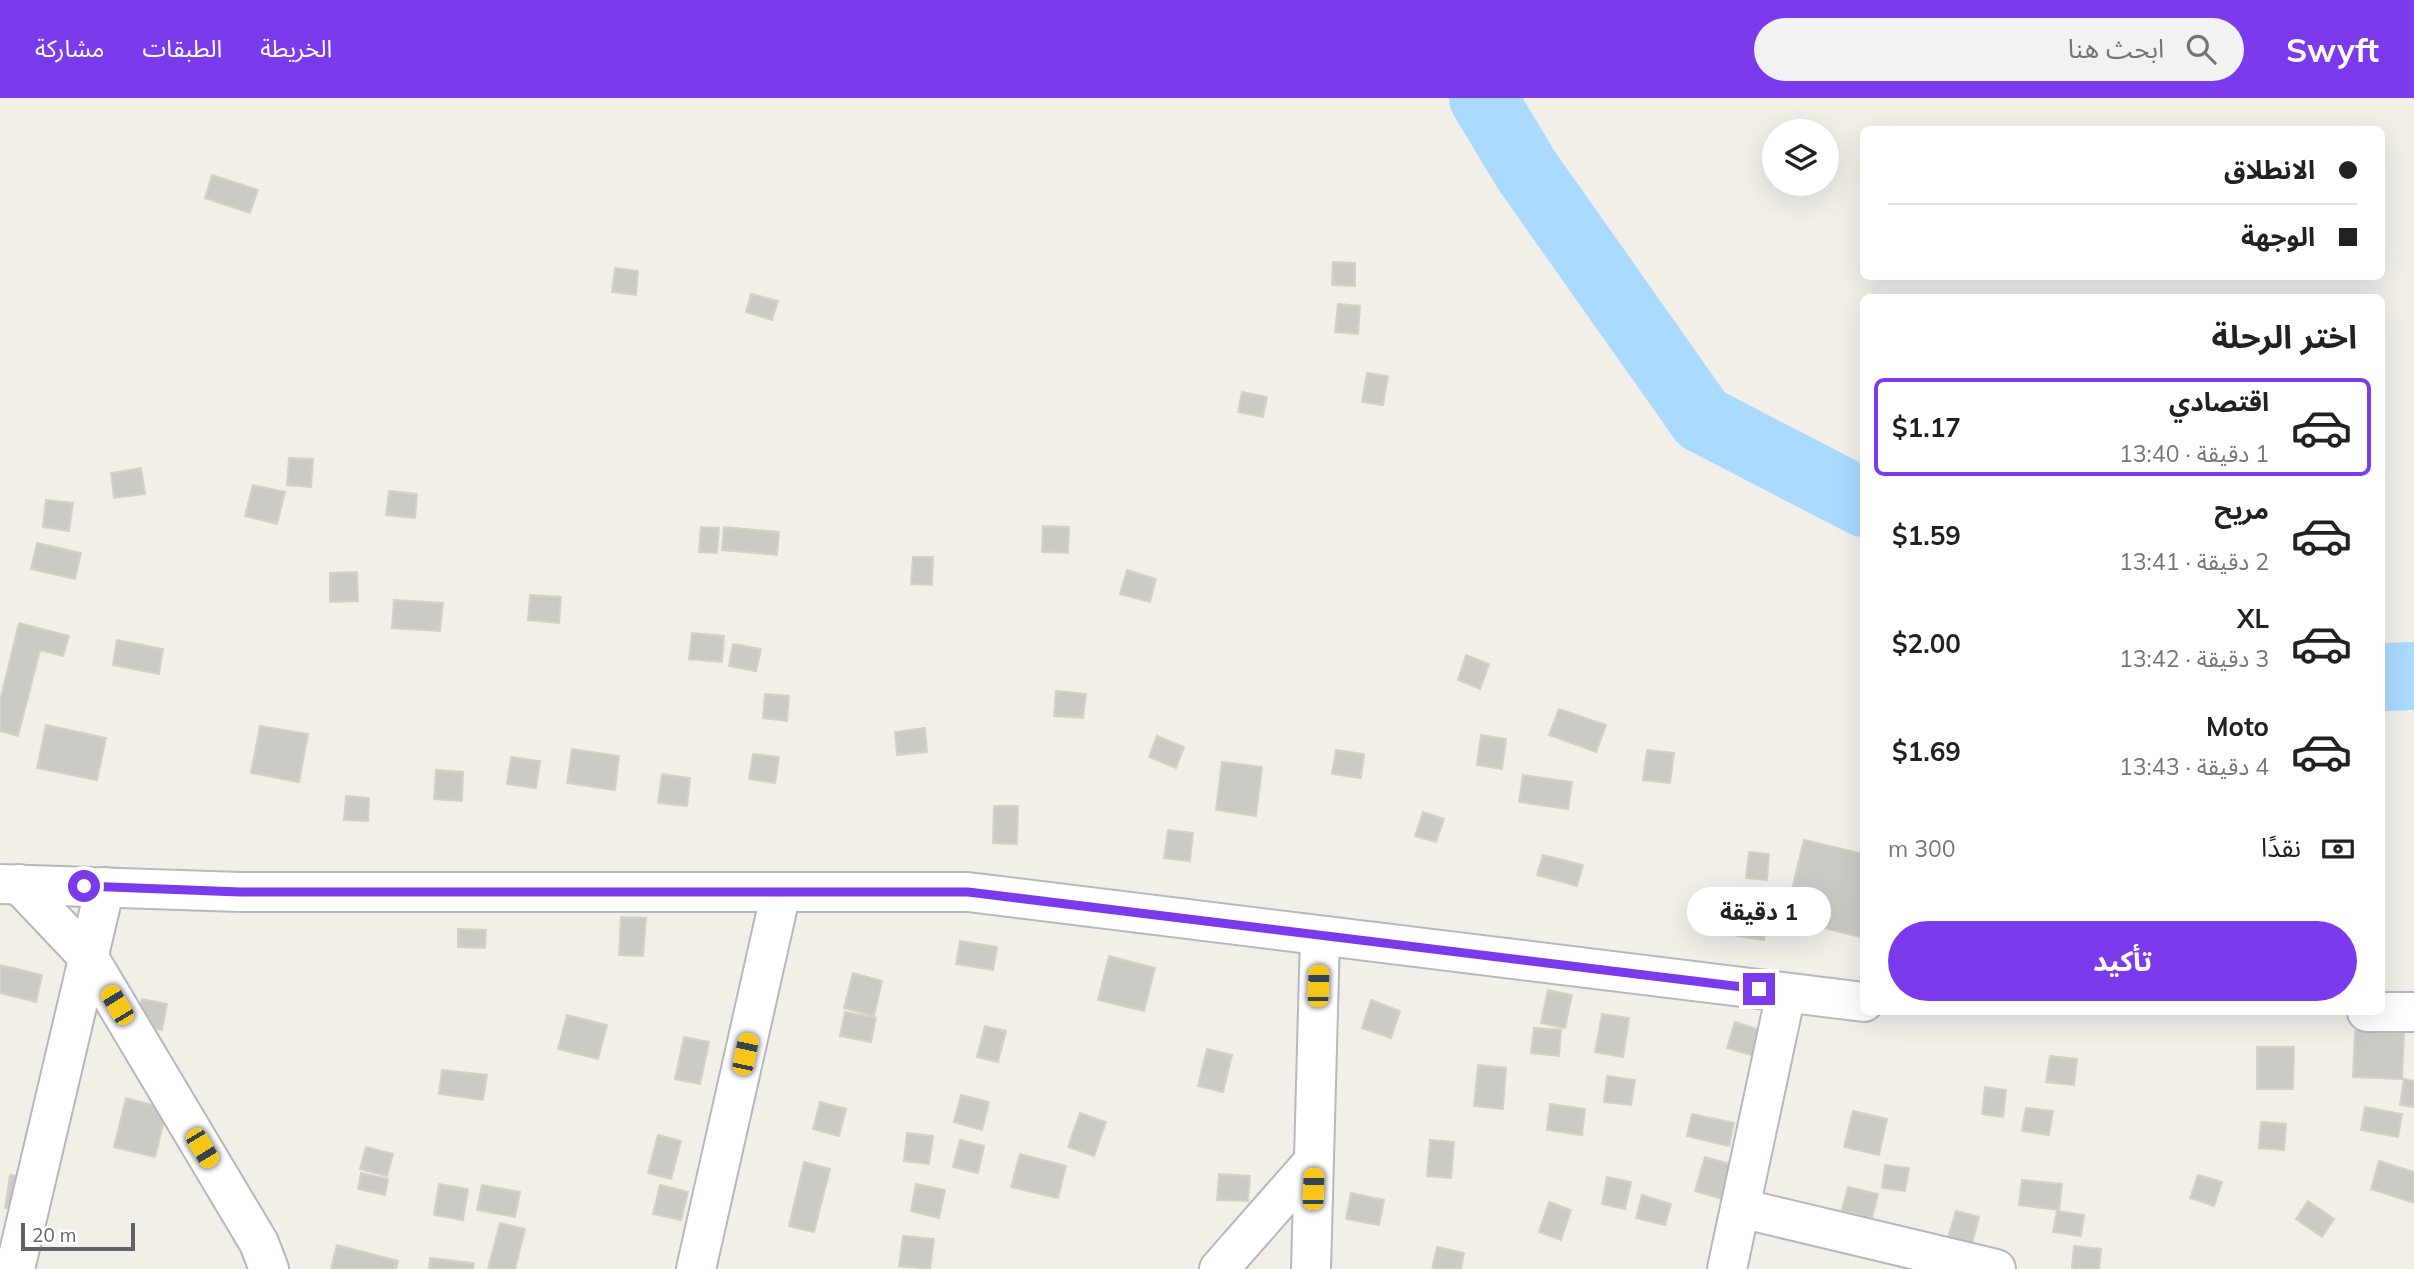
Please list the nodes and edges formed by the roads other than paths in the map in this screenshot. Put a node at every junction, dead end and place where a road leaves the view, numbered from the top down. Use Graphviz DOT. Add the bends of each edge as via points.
graph roads {
  1 [pos="10,884"];
  2 [pos="105,887"];
  3 [pos="781,892"];
  4 [pos="1320,936"];
  5 [pos="89,958"];
  6 [pos="1786,993"];
  7 [pos="1860,1002"];
  8 [pos="2385,1012"];
  9 [pos="2414,1012"];
  10 [pos="1313,1162"];
  11 [pos="1740,1208"];
  12 [pos="15,1269"];
  13 [pos="269,1269"];
  14 [pos="696,1269"];
  15 [pos="1219,1269"];
  16 [pos="1311,1269"];
  17 [pos="1727,1269"];
  18 [pos="1996,1269"];
  1 -- 2 [label="street"];
  1 -- 5 [label="street"];
  2 -- 3 [label="street" via="240,892"];
  2 -- 5 [label="street"];
  3 -- 4 [label="street" via="968,892"];
  3 -- 14 [label="street"];
  4 -- 6 [label="street"];
  4 -- 10 [label="street"];
  5 -- 12 [label="street"];
  5 -- 13 [label="street" via="259,1243"];
  6 -- 7 [label="street"];
  6 -- 11 [label="street"];
  8 -- 9 [label="street"];
  10 -- 15 [label="street"];
  10 -- 16 [label="street"];
  11 -- 17 [label="street"];
  11 -- 18 [label="street"];
}
